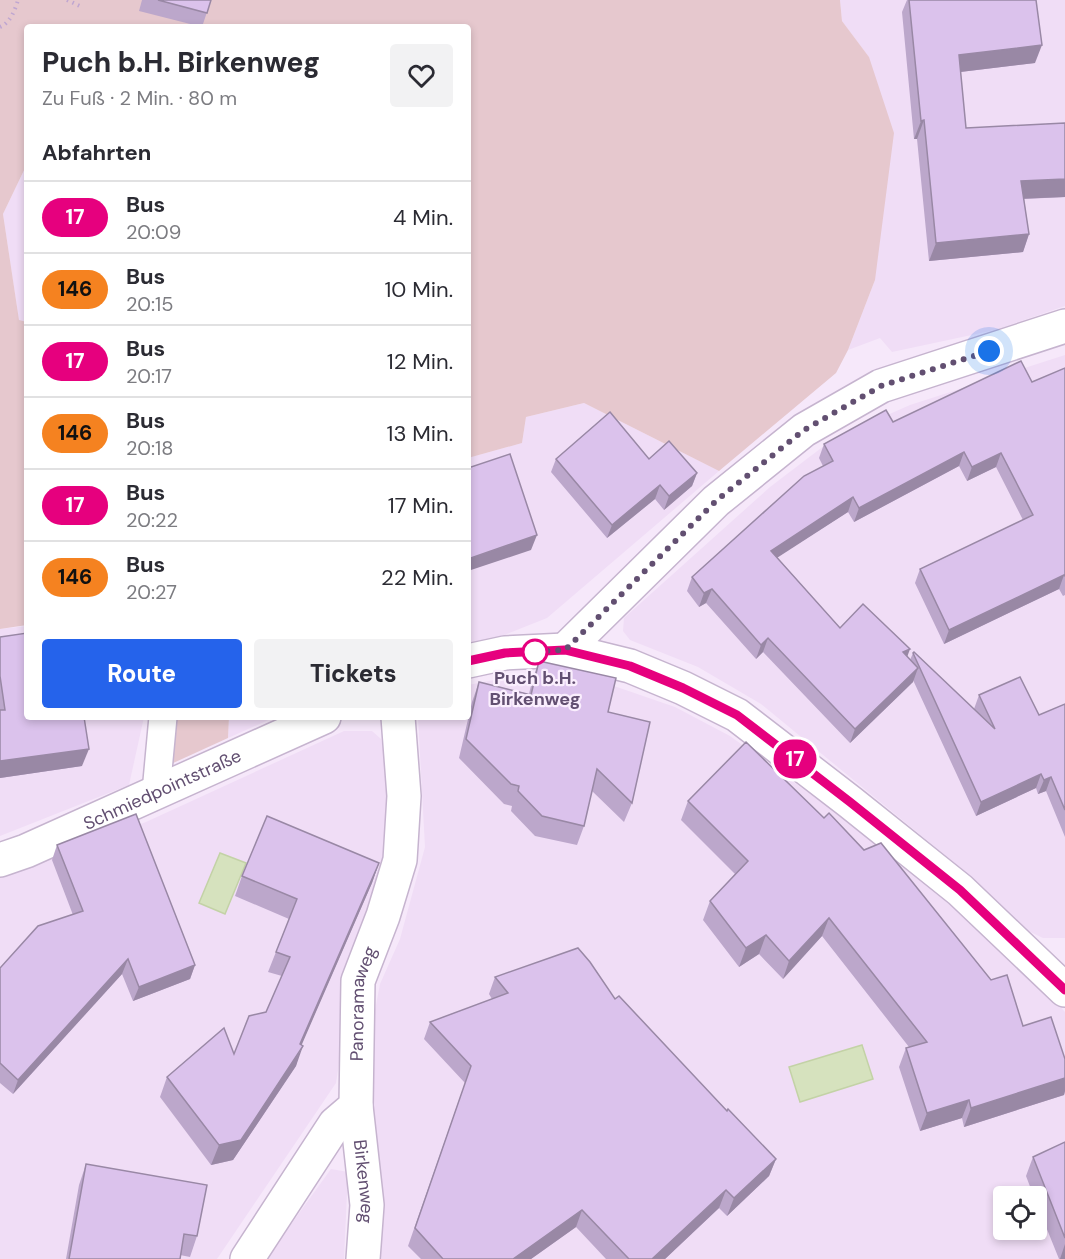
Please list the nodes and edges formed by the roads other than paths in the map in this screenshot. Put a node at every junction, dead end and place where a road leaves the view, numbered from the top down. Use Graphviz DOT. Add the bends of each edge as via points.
graph roads {
  1 [pos="1065,326"];
  2 [pos="565,650"];
  3 [pos="471,660"];
  4 [pos="163,720"];
  5 [pos="317,720"];
  6 [pos="398,720"];
  7 [pos="156,792"];
  8 [pos="0,860"];
  9 [pos="1065,990"];
  10 [pos="356,1106"];
  11 [pos="247,1259"];
  12 [pos="363,1259"];
  1 -- 2 [label="street" via="881,386 804,430 716,501"];
  2 -- 3 [label="street" via="505,653"];
  2 -- 9 [label="street" via="630,666 737,715 960,890"];
  4 -- 7 [label="lane"];
  5 -- 7 [label="street, Schmiedpointstraße"];
  6 -- 10 [label="street, Panoramaweg" via="404,796 400,860 358,981"];
  7 -- 8 [label="street, Schmiedpointstraße"];
  10 -- 11 [label="street" via="335,1124"];
  10 -- 12 [label="street, Birkenweg" via="366,1205"];
}
